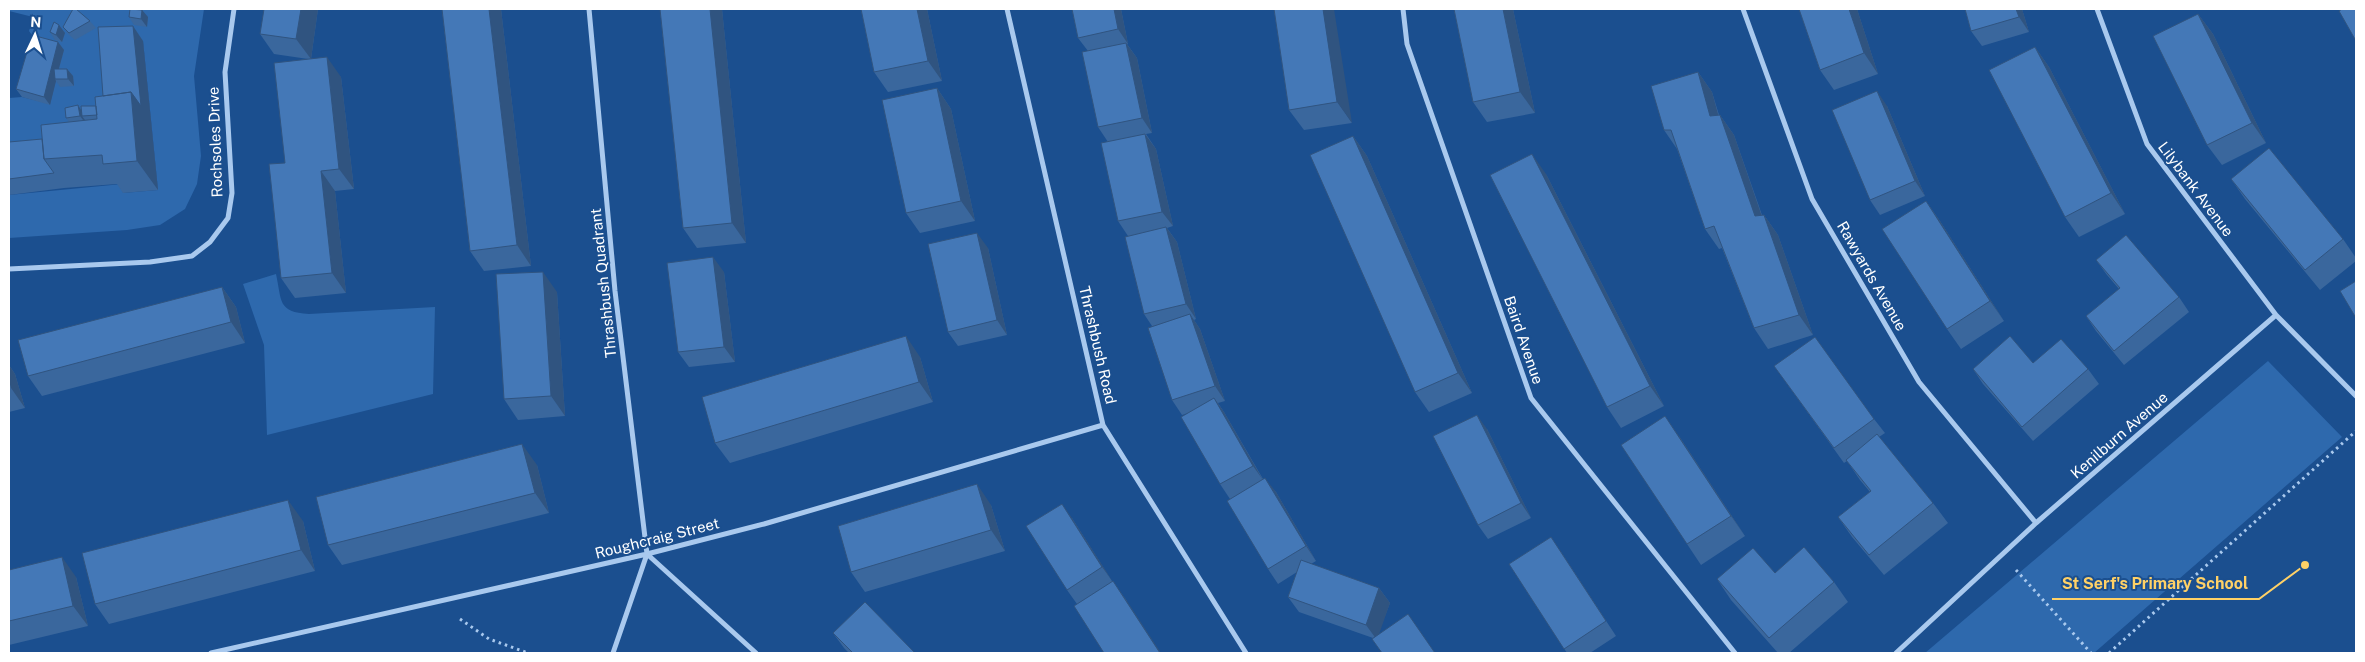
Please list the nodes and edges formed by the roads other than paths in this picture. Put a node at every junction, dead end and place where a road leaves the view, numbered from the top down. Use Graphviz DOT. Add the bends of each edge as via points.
graph roads {
  1 [pos="234,9"];
  2 [pos="589,9"];
  3 [pos="1007,9"];
  4 [pos="1403,9"];
  5 [pos="1743,9"];
  6 [pos="2097,9"];
  7 [pos="9,269"];
  8 [pos="2276,315"];
  9 [pos="2356,396"];
  10 [pos="1103,425"];
  11 [pos="2036,523"];
  12 [pos="647,554"];
  13 [pos="211,653"];
  14 [pos="613,653"];
  15 [pos="756,653"];
  16 [pos="1246,653"];
  17 [pos="1734,653"];
  18 [pos="1896,653"];
  1 -- 7 [label="street, Rochsoles Drive" via="225,72 232,193 228,218 210,242 192,256 150,262"];
  2 -- 12 [label="street, Thrashbush Quadrant" via="615,291"];
  3 -- 10 [label="street, Thrashbush Road"];
  4 -- 17 [label="street, Baird Avenue" via="1408,44 1531,398"];
  5 -- 11 [label="street, Rawyards Avenue" via="1812,199 1919,382"];
  6 -- 8 [label="street, Lilybank Avenue" via="2147,144"];
  8 -- 9 [label="street"];
  8 -- 11 [label="street, Kenilburn Avenue"];
  10 -- 12 [label="street, Roughcraig Street" via="764,524"];
  10 -- 16 [label="street, Thrashbush Road"];
  11 -- 18 [label="street, Kenilburn Avenue"];
  12 -- 13 [label="street, Roughcraig Street"];
  12 -- 14 [label="street"];
  12 -- 15 [label="street"];
}
